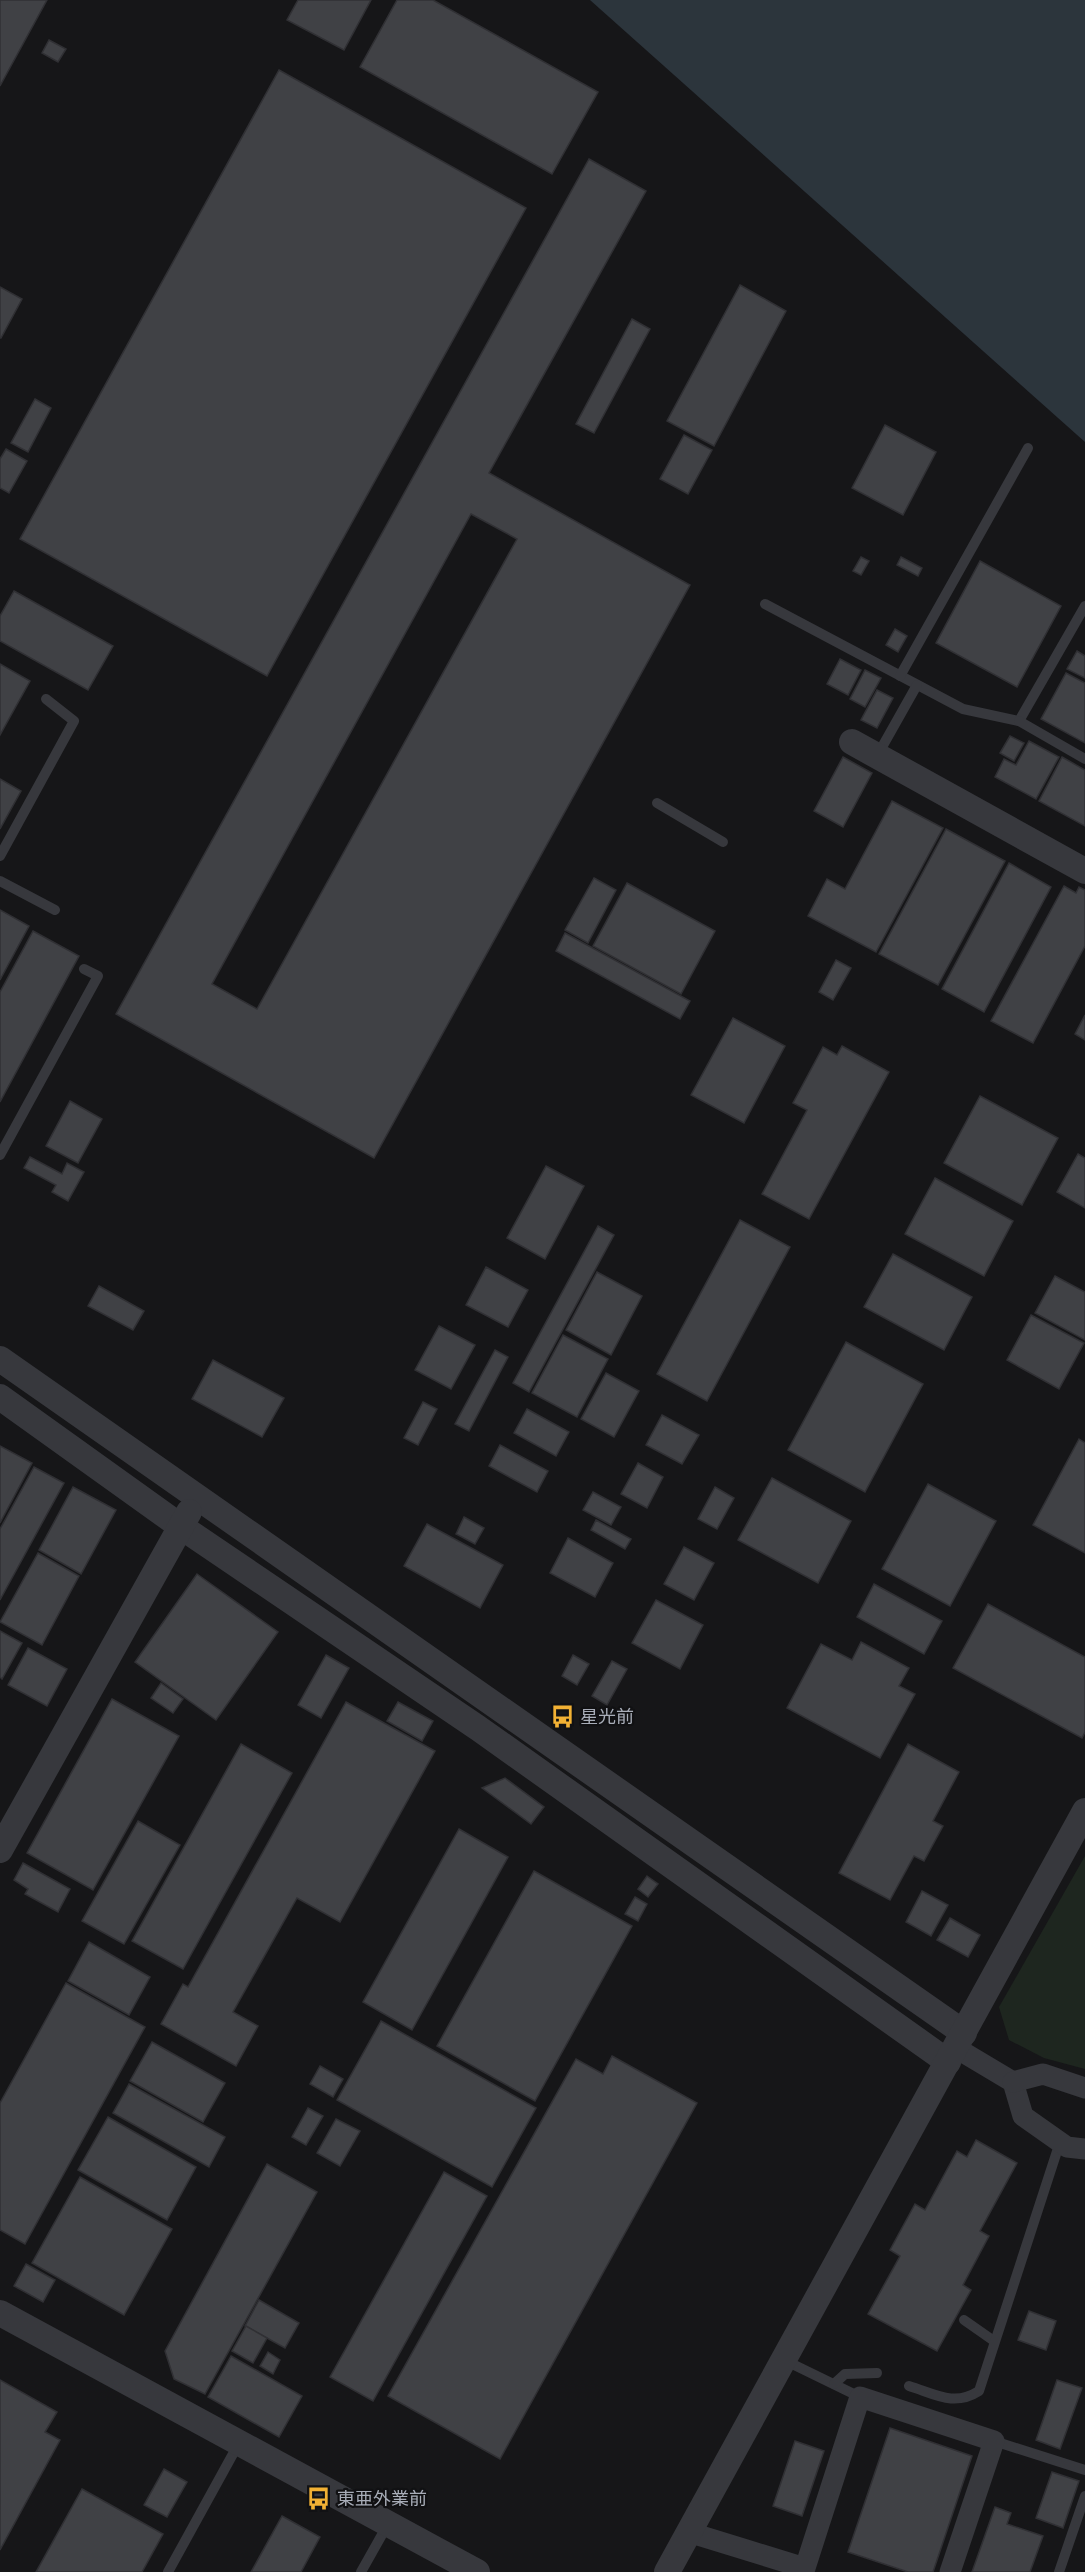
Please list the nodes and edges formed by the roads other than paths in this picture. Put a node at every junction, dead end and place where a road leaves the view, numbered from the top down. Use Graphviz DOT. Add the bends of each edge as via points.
graph roads {
  1 [pos="1028,448"];
  2 [pos="765,604"];
  3 [pos="1085,606"];
  4 [pos="900,676"];
  5 [pos="917,686"];
  6 [pos="46,699"];
  7 [pos="1019,722"];
  8 [pos="852,742"];
  9 [pos="877,756"];
  10 [pos="1085,759"];
  11 [pos="657,803"];
  12 [pos="723,842"];
  13 [pos="0,856"];
  14 [pos="1085,871"];
  15 [pos="0,880"];
  16 [pos="55,910"];
  17 [pos="84,969"];
  18 [pos="0,1155"];
  19 [pos="0,1359"];
  20 [pos="0,1397"];
  21 [pos="198,1499"];
  22 [pos="180,1526"];
  23 [pos="1085,1812"];
  24 [pos="0,1850"];
  25 [pos="956,2048"];
  26 [pos="1013,2082"];
  27 [pos="1085,2088"];
  28 [pos="1060,2142"];
  29 [pos="1085,2149"];
  30 [pos="0,2313"];
  31 [pos="964,2320"];
  32 [pos="994,2341"];
  33 [pos="784,2360"];
  34 [pos="877,2373"];
  35 [pos="834,2384"];
  36 [pos="909,2386"];
  37 [pos="860,2397"];
  38 [pos="994,2441"];
  39 [pos="239,2443"];
  40 [pos="1085,2470"];
  41 [pos="1085,2496"];
  42 [pos="388,2524"];
  43 [pos="688,2532"];
  44 [pos="811,2570"];
  45 [pos="168,2572"];
  46 [pos="361,2572"];
  47 [pos="477,2572"];
  48 [pos="667,2572"];
  49 [pos="950,2572"];
  50 [pos="1059,2572"];
  1 -- 4 [label="lane"];
  2 -- 4 [label="lane"];
  3 -- 7 [label="lane"];
  4 -- 5 [label="lane"];
  5 -- 7 [label="lane" via="963,709"];
  5 -- 9 [label="lane"];
  6 -- 13 [label="lane" via="74,721"];
  7 -- 10 [label="lane"];
  8 -- 9 [label="street"];
  9 -- 14 [label="street"];
  11 -- 12 [label="lane"];
  15 -- 16 [label="lane"];
  17 -- 18 [label="lane" via="98,976"];
  19 -- 21 [label="street"];
  20 -- 22 [label="street"];
  21 -- 22 [label="street"];
  21 -- 25 [label="street"];
  22 -- 24 [label="street"];
  22 -- 25 [label="street"];
  23 -- 25 [label="street"];
  25 -- 26 [label="street"];
  25 -- 33 [label="street"];
  26 -- 27 [label="street" via="1043,2074"];
  26 -- 28 [label="street" via="1023,2116"];
  28 -- 29 [label="street"];
  28 -- 32 [label="lane"];
  30 -- 39 [label="street"];
  31 -- 32 [label="lane"];
  32 -- 36 [label="lane" via="979,2391 965,2399 949,2399"];
  33 -- 35 [label="lane"];
  33 -- 43 [label="street"];
  34 -- 35 [label="lane" via="845,2374"];
  35 -- 37 [label="lane"];
  37 -- 38 [label="street"];
  37 -- 44 [label="street"];
  38 -- 40 [label="lane"];
  38 -- 49 [label="street"];
  39 -- 42 [label="street"];
  39 -- 45 [label="lane"];
  41 -- 50 [label="lane"];
  42 -- 46 [label="lane"];
  42 -- 47 [label="street"];
  43 -- 44 [label="street"];
  43 -- 48 [label="street"];
}
